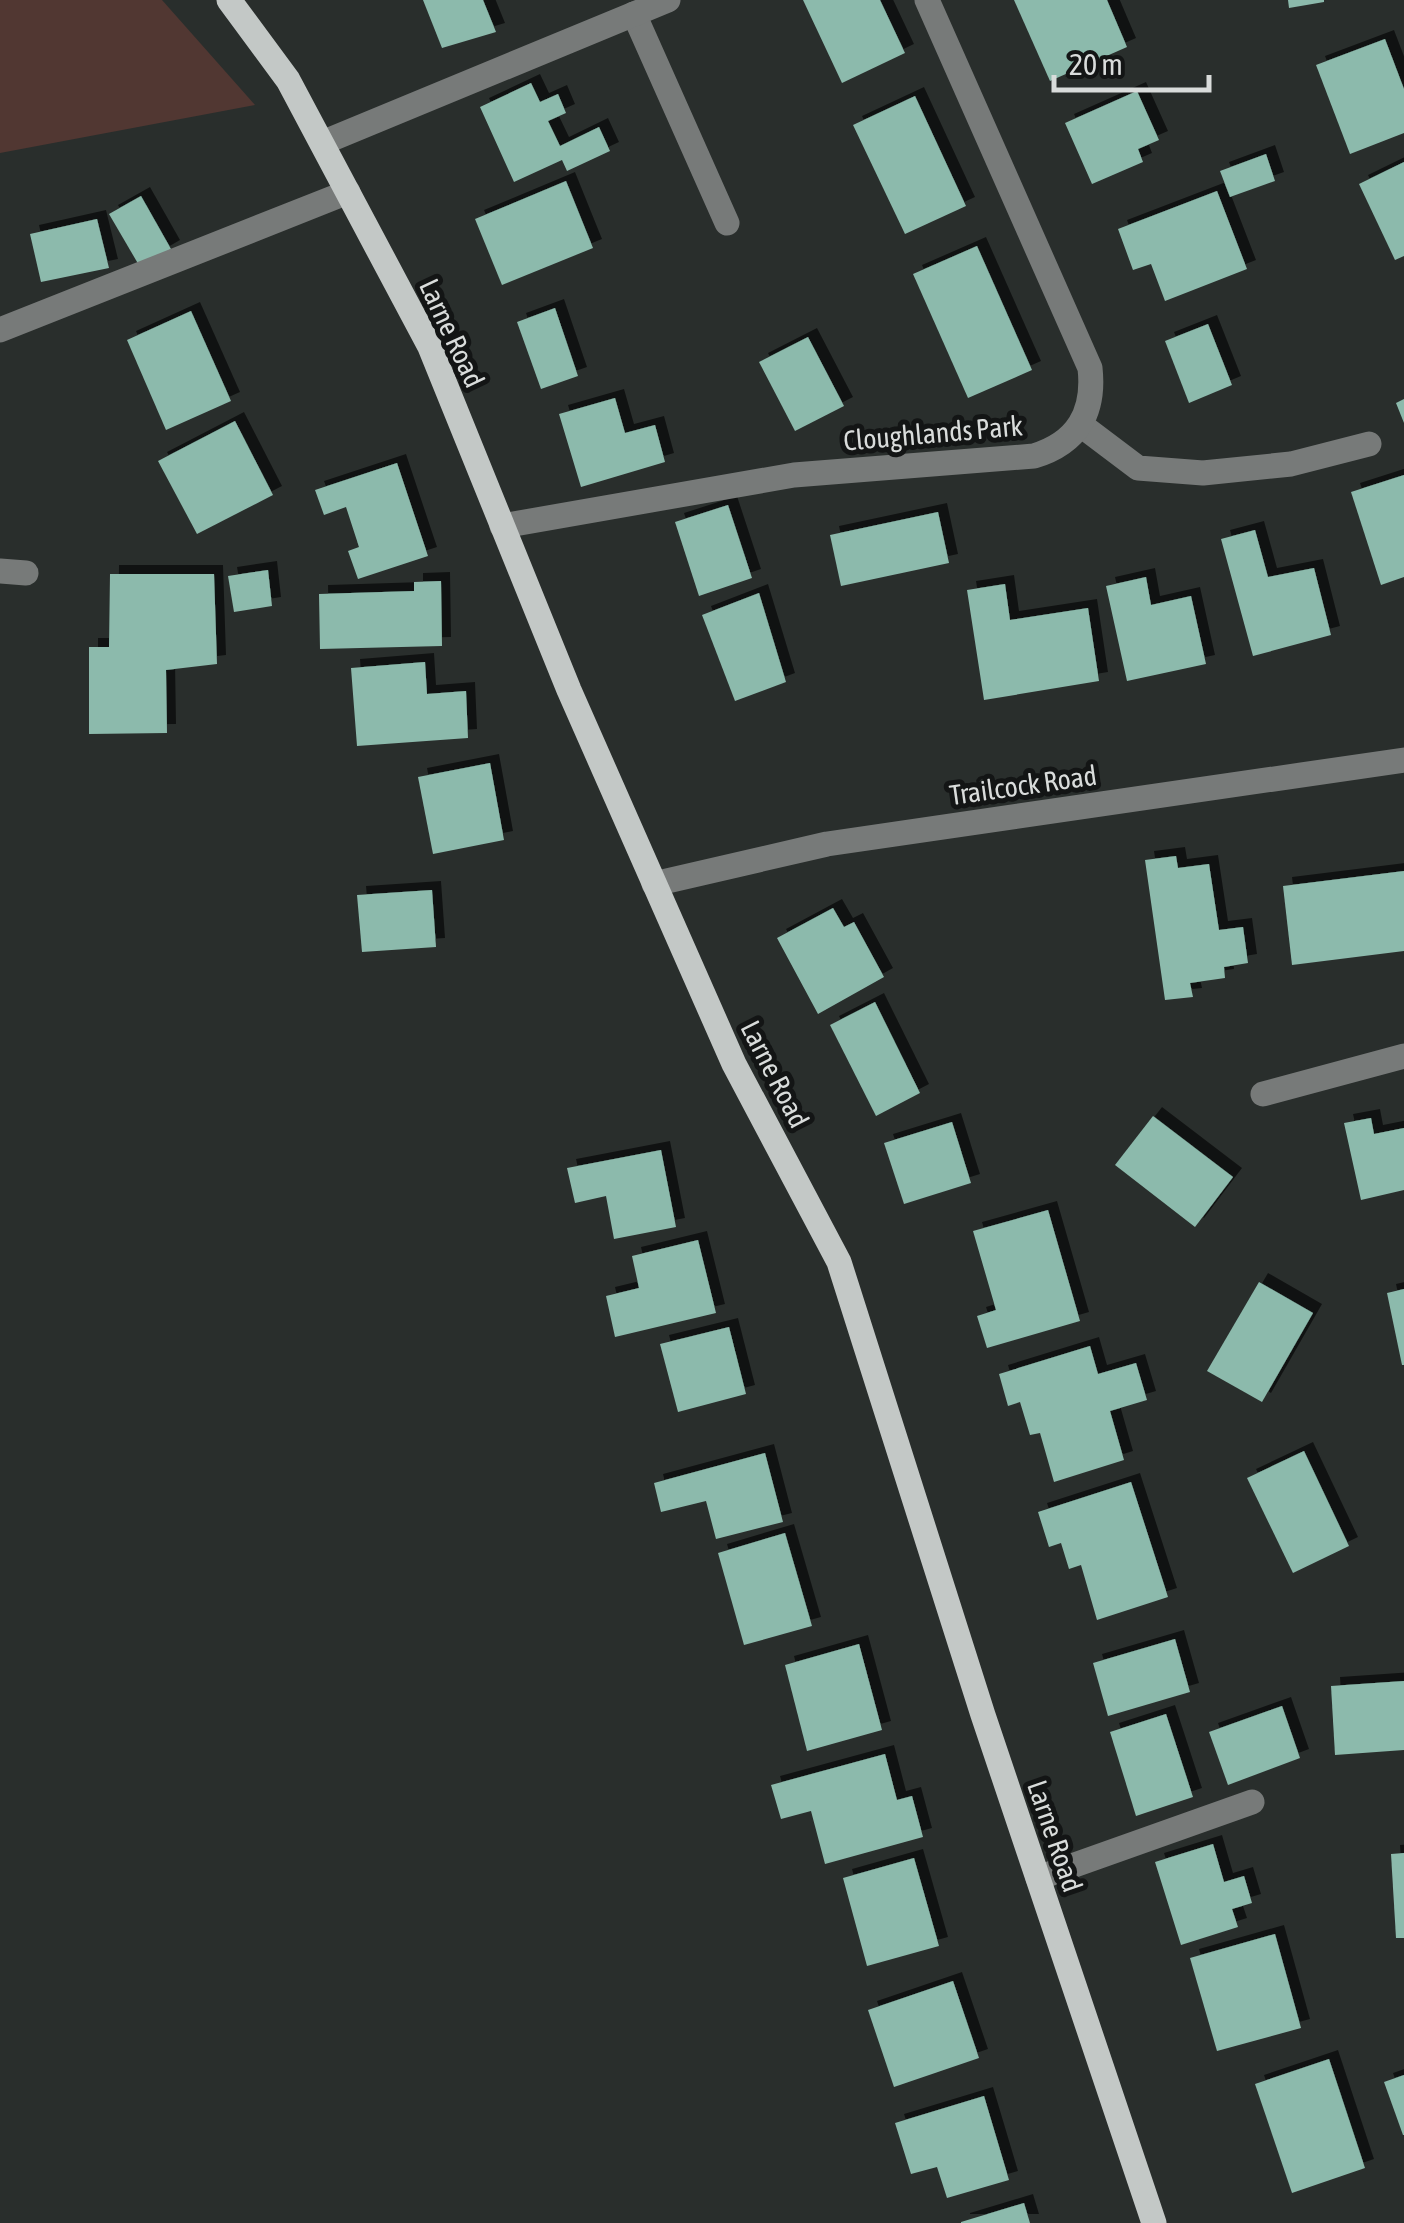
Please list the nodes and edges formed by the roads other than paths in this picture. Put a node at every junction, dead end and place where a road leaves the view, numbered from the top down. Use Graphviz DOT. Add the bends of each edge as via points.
graph roads {
  1 [pos="229,0"];
  2 [pos="668,0"];
  3 [pos="927,0"];
  4 [pos="634,14"];
  5 [pos="322,143"];
  6 [pos="348,192"];
  7 [pos="726,223"];
  8 [pos="0,330"];
  9 [pos="1081,426"];
  10 [pos="1369,444"];
  11 [pos="502,526"];
  12 [pos="0,572"];
  13 [pos="26,573"];
  14 [pos="1404,760"];
  15 [pos="654,884"];
  16 [pos="1404,1056"];
  17 [pos="1263,1094"];
  18 [pos="1252,1802"];
  19 [pos="1038,1878"];
  20 [pos="1154,2223"];
  1 -- 5 [label="main road, Larne Road" via="288,80"];
  2 -- 4 [label="street"];
  3 -- 9 [label="street" via="1090,368 1090,406"];
  4 -- 5 [label="street"];
  4 -- 7 [label="street"];
  5 -- 6 [label="main road, Larne Road"];
  6 -- 8 [label="street"];
  6 -- 11 [label="main road, Larne Road" via="430,347"];
  9 -- 10 [label="street" via="1138,468 1203,472 1291,464"];
  9 -- 11 [label="street, Cloughlands Park" via="1059,449 1034,456 794,475"];
  11 -- 15 [label="main road, Larne Road"];
  12 -- 13 [label="street"];
  14 -- 15 [label="street, Trailcock Road" via="828,844"];
  15 -- 19 [label="main road, Larne Road" via="734,1064 839,1262"];
  16 -- 17 [label="street"];
  18 -- 19 [label="street"];
  19 -- 20 [label="main road, Larne Road"];
}
